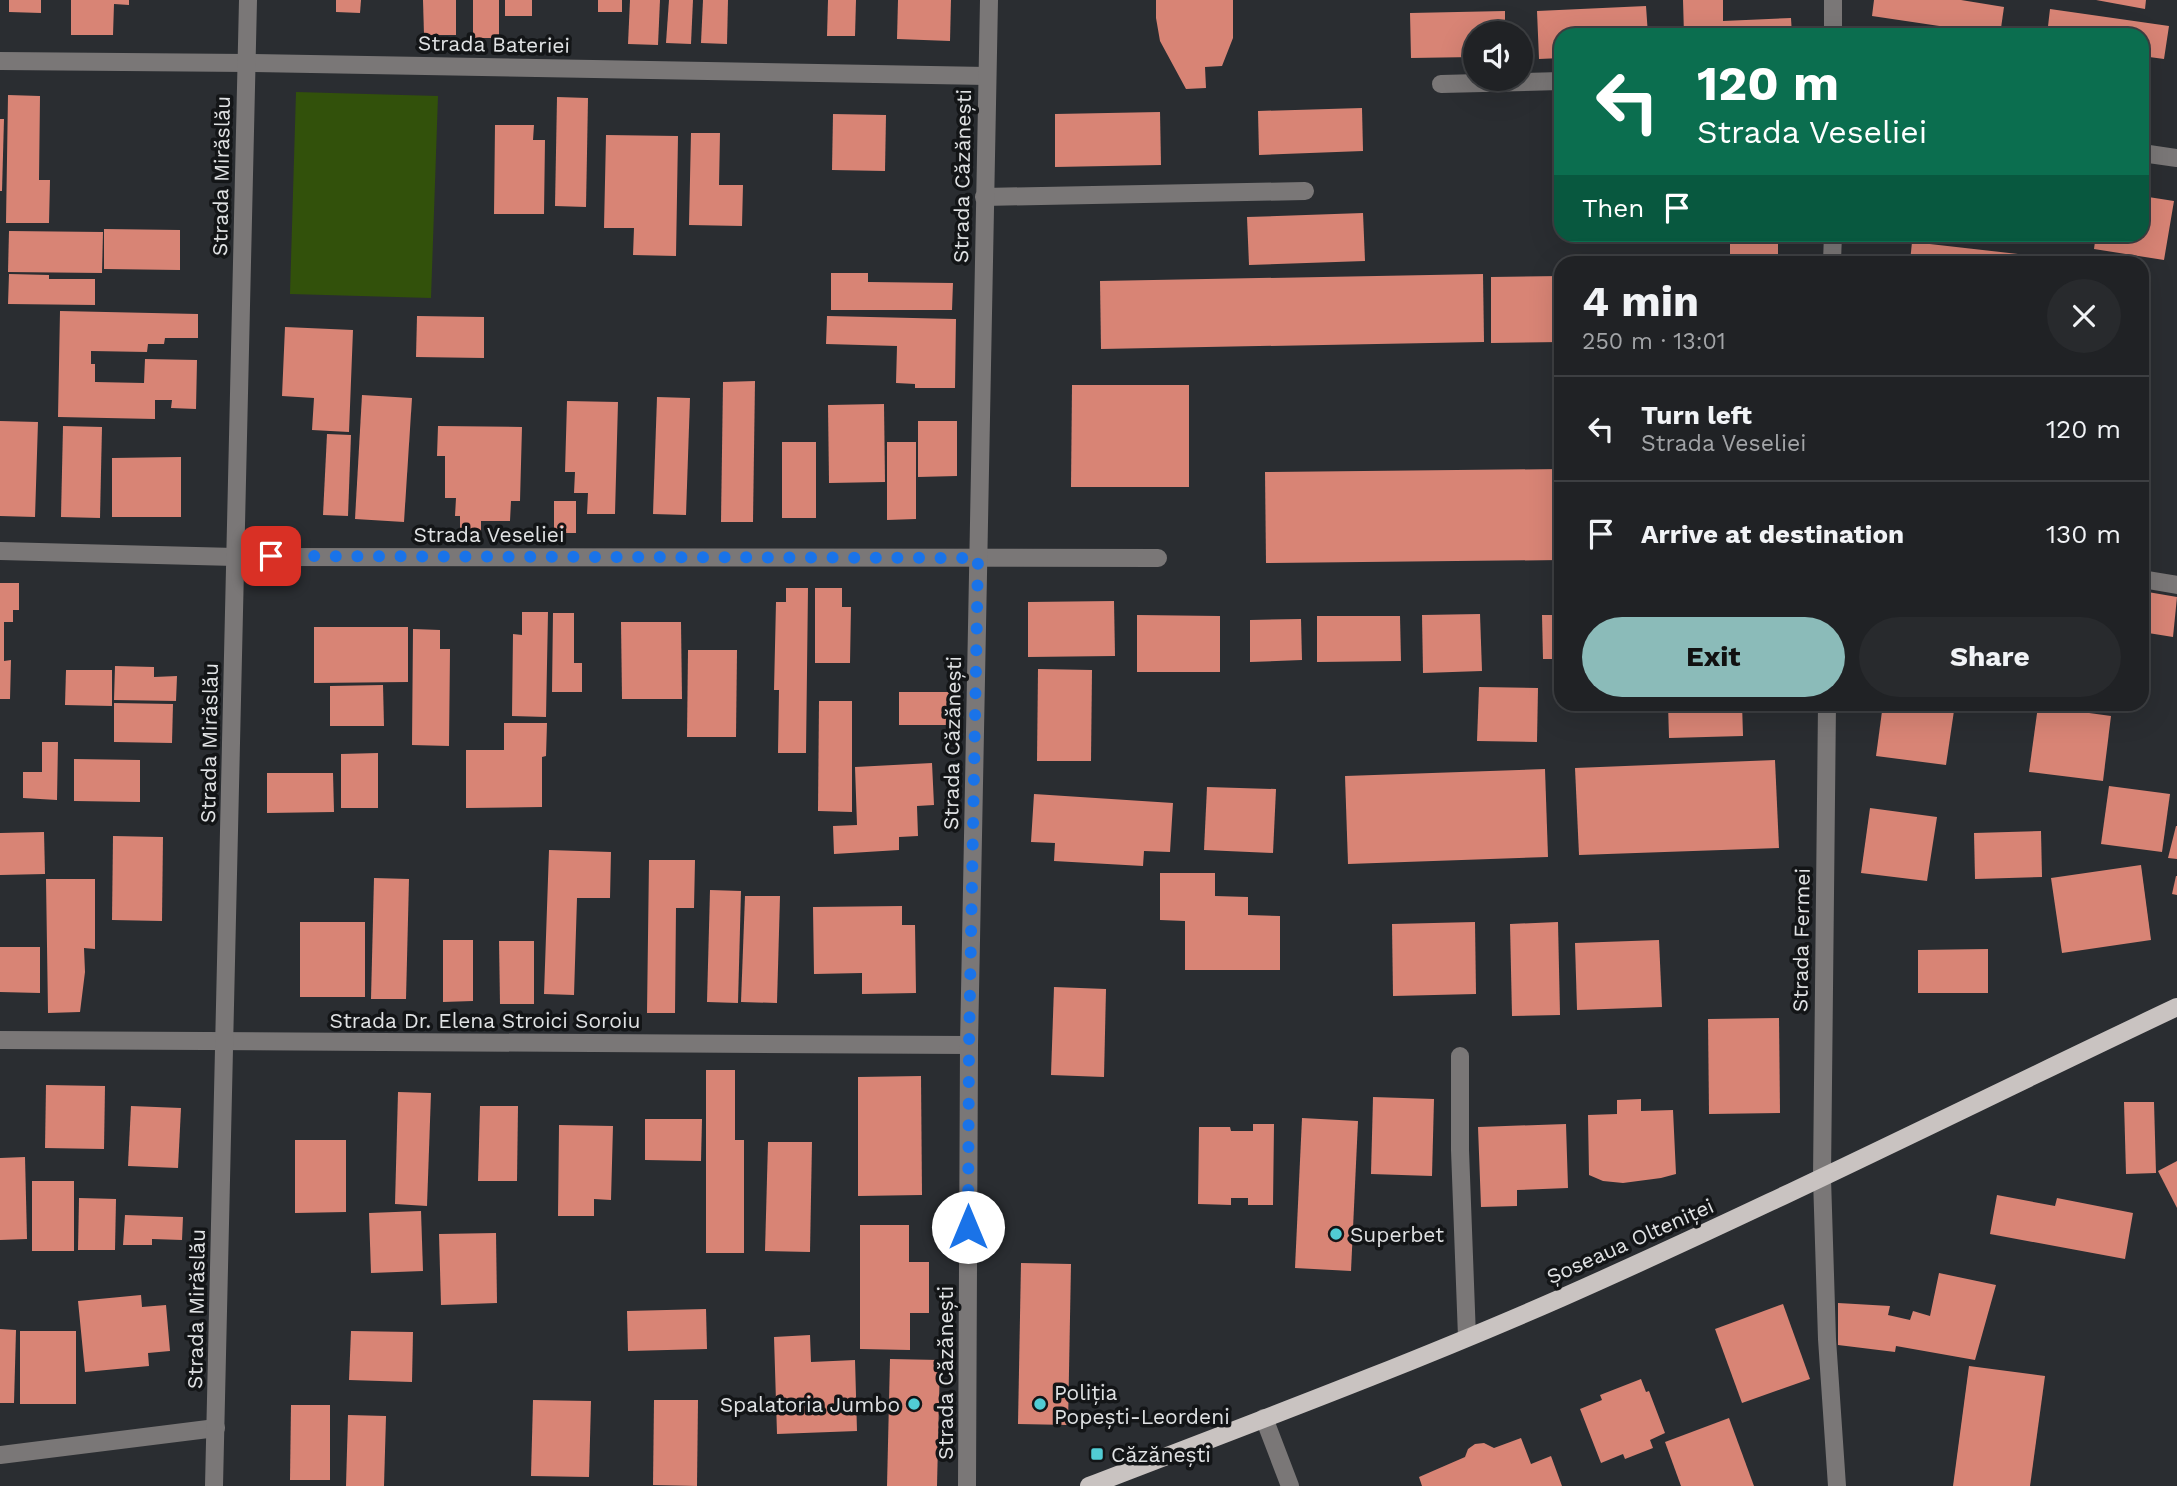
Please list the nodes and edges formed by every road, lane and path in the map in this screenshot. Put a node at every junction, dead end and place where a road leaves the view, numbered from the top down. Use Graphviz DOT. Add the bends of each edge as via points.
graph roads {
  1 [pos="248,0"];
  2 [pos="989,0"];
  3 [pos="1833,0"];
  4 [pos="1833,28"];
  5 [pos="0,61"];
  6 [pos="247,63"];
  7 [pos="987,76"];
  8 [pos="1554,81"];
  9 [pos="1441,84"];
  10 [pos="2149,154"];
  11 [pos="2177,158"];
  12 [pos="1305,191"];
  13 [pos="984,197"];
  14 [pos="0,551"];
  15 [pos="235,556"];
  16 [pos="978,558"];
  17 [pos="1158,558"];
  18 [pos="2149,580"];
  19 [pos="2177,585"];
  20 [pos="1827,711"];
  21 [pos="2177,1007"];
  22 [pos="0,1040"];
  23 [pos="226,1041"];
  24 [pos="969,1045"];
  25 [pos="1460,1056"];
  26 [pos="1822,1178"];
  27 [pos="1467,1337"];
  28 [pos="1264,1418"];
  29 [pos="216,1428"];
  30 [pos="0,1455"];
  31 [pos="214,1486"];
  32 [pos="967,1486"];
  33 [pos="1090,1486"];
  34 [pos="1290,1486"];
  35 [pos="1838,1486"];
  1 -- 6 [label="street, Strada Mirăslău"];
  2 -- 7 [label="street, Strada Căzănești"];
  3 -- 4 [label="street"];
  5 -- 6 [label="street, Strada Bateriei"];
  6 -- 7 [label="street, Strada Bateriei"];
  6 -- 15 [label="street, Strada Mirăslău"];
  7 -- 13 [label="street, Strada Căzănești"];
  8 -- 9 [label="street"];
  10 -- 11 [label="street"];
  12 -- 13 [label="street"];
  13 -- 16 [label="street, Strada Căzănești"];
  14 -- 15 [label="street, Strada Veseliei"];
  15 -- 16 [label="street, Strada Veseliei"];
  15 -- 23 [label="street, Strada Mirăslău"];
  16 -- 17 [label="street, Strada Veseliei"];
  16 -- 24 [label="street, Strada Căzănești"];
  18 -- 19 [label="street"];
  20 -- 26 [label="street, Strada Fermei"];
  21 -- 26 [label="main road, Șoseaua Olteniței"];
  22 -- 23 [label="street, Strada Dr. Elena Stroici Soroiu"];
  23 -- 24 [label="street, Strada Dr. Elena Stroici Soroiu"];
  23 -- 29 [label="street, Strada Mirăslău"];
  24 -- 32 [label="street, Strada Căzănești"];
  25 -- 27 [label="street"];
  26 -- 27 [label="main road, Șoseaua Olteniței"];
  26 -- 35 [label="street, Strada Fermei"];
  27 -- 28 [label="main road, Șoseaua Olteniței"];
  28 -- 33 [label="main road, Șoseaua Olteniței"];
  28 -- 34 [label="street"];
  29 -- 30 [label="street"];
  29 -- 31 [label="street, Strada Mirăslău"];
}
